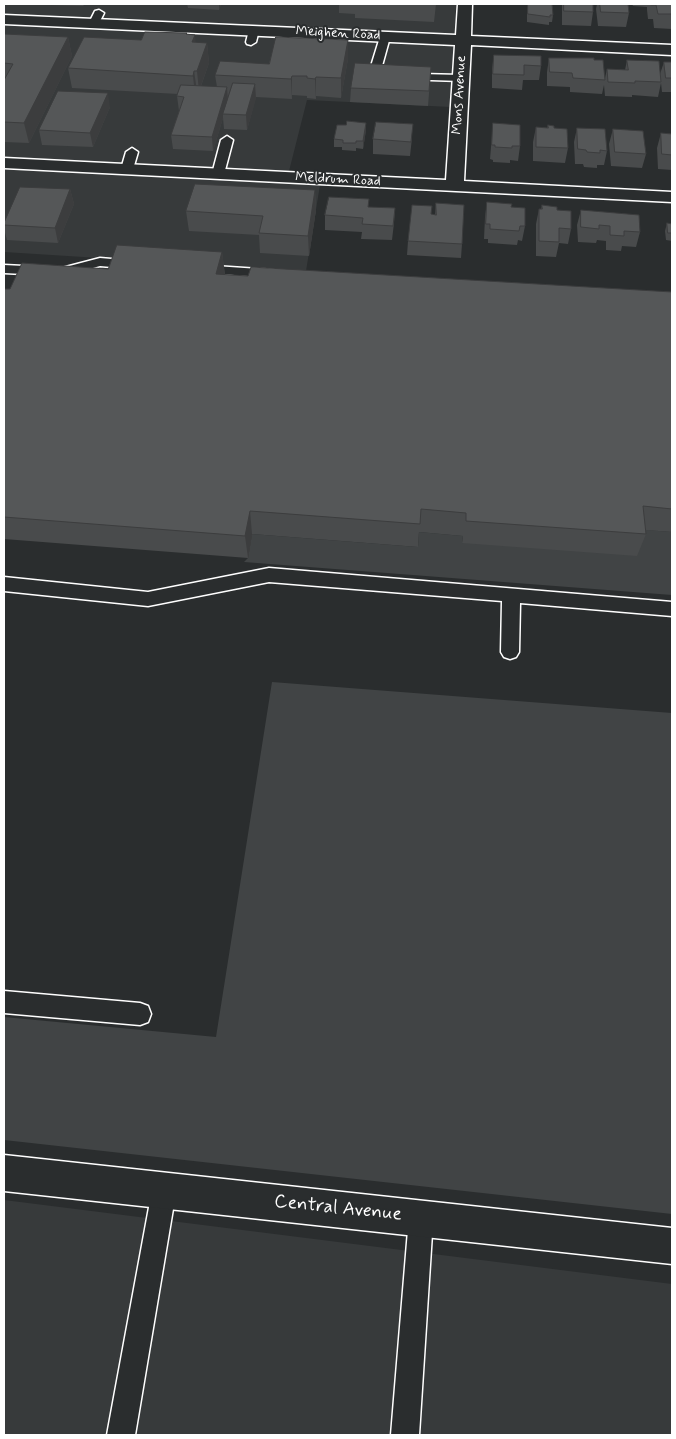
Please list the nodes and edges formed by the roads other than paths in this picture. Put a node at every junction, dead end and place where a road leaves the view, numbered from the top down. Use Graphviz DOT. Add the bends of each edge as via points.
graph roads {
  1 [pos="465,4"];
  2 [pos="4,19"];
  3 [pos="385,37"];
  4 [pos="463,40"];
  5 [pos="672,50"];
  6 [pos="461,78"];
  7 [pos="228,140"];
  8 [pos="6,166"];
  9 [pos="218,174"];
  10 [pos="455,186"];
  11 [pos="672,198"];
  12 [pos="150,266"];
  13 [pos="189,268"];
  14 [pos="4,269"];
  15 [pos="63,272"];
  16 [pos="120,275"];
  17 [pos="288,275"];
  18 [pos="4,584"];
  19 [pos="511,595"];
  20 [pos="672,608"];
  21 [pos="510,652"];
  22 [pos="4,1002"];
  23 [pos="140,1014"];
  24 [pos="4,1172"];
  25 [pos="164,1190"];
  26 [pos="420,1218"];
  27 [pos="672,1246"];
  28 [pos="121,1435"];
  29 [pos="405,1435"];
  1 -- 4 [label="street, Mons Avenue"];
  2 -- 3 [label="street, Meighen Road" via="57,25 96,18 252,36"];
  3 -- 4 [label="street, Meighen Road"];
  3 -- 6 [label="lane" via="374,76"];
  4 -- 5 [label="street, Meighen Road"];
  4 -- 6 [label="street, Mons Avenue"];
  6 -- 10 [label="street, Mons Avenue"];
  7 -- 9 [label="lane"];
  8 -- 9 [label="street, Meldrum Road" via="130,161"];
  9 -- 10 [label="street, Meldrum Road"];
  10 -- 11 [label="street, Meldrum Road"];
  12 -- 15 [label="lane" via="100,262"];
  13 -- 17 [label="lane"];
  14 -- 15 [label="lane"];
  15 -- 16 [label="lane"];
  18 -- 19 [label="lane" via="148,599 269,575"];
  19 -- 20 [label="lane"];
  19 -- 21 [label="lane"];
  22 -- 23 [label="lane"];
  24 -- 25 [label="street, Central Avenue"];
  25 -- 26 [label="street, Central Avenue"];
  25 -- 28 [label="lane"];
  26 -- 27 [label="street, Central Avenue"];
  26 -- 29 [label="lane"];
}
